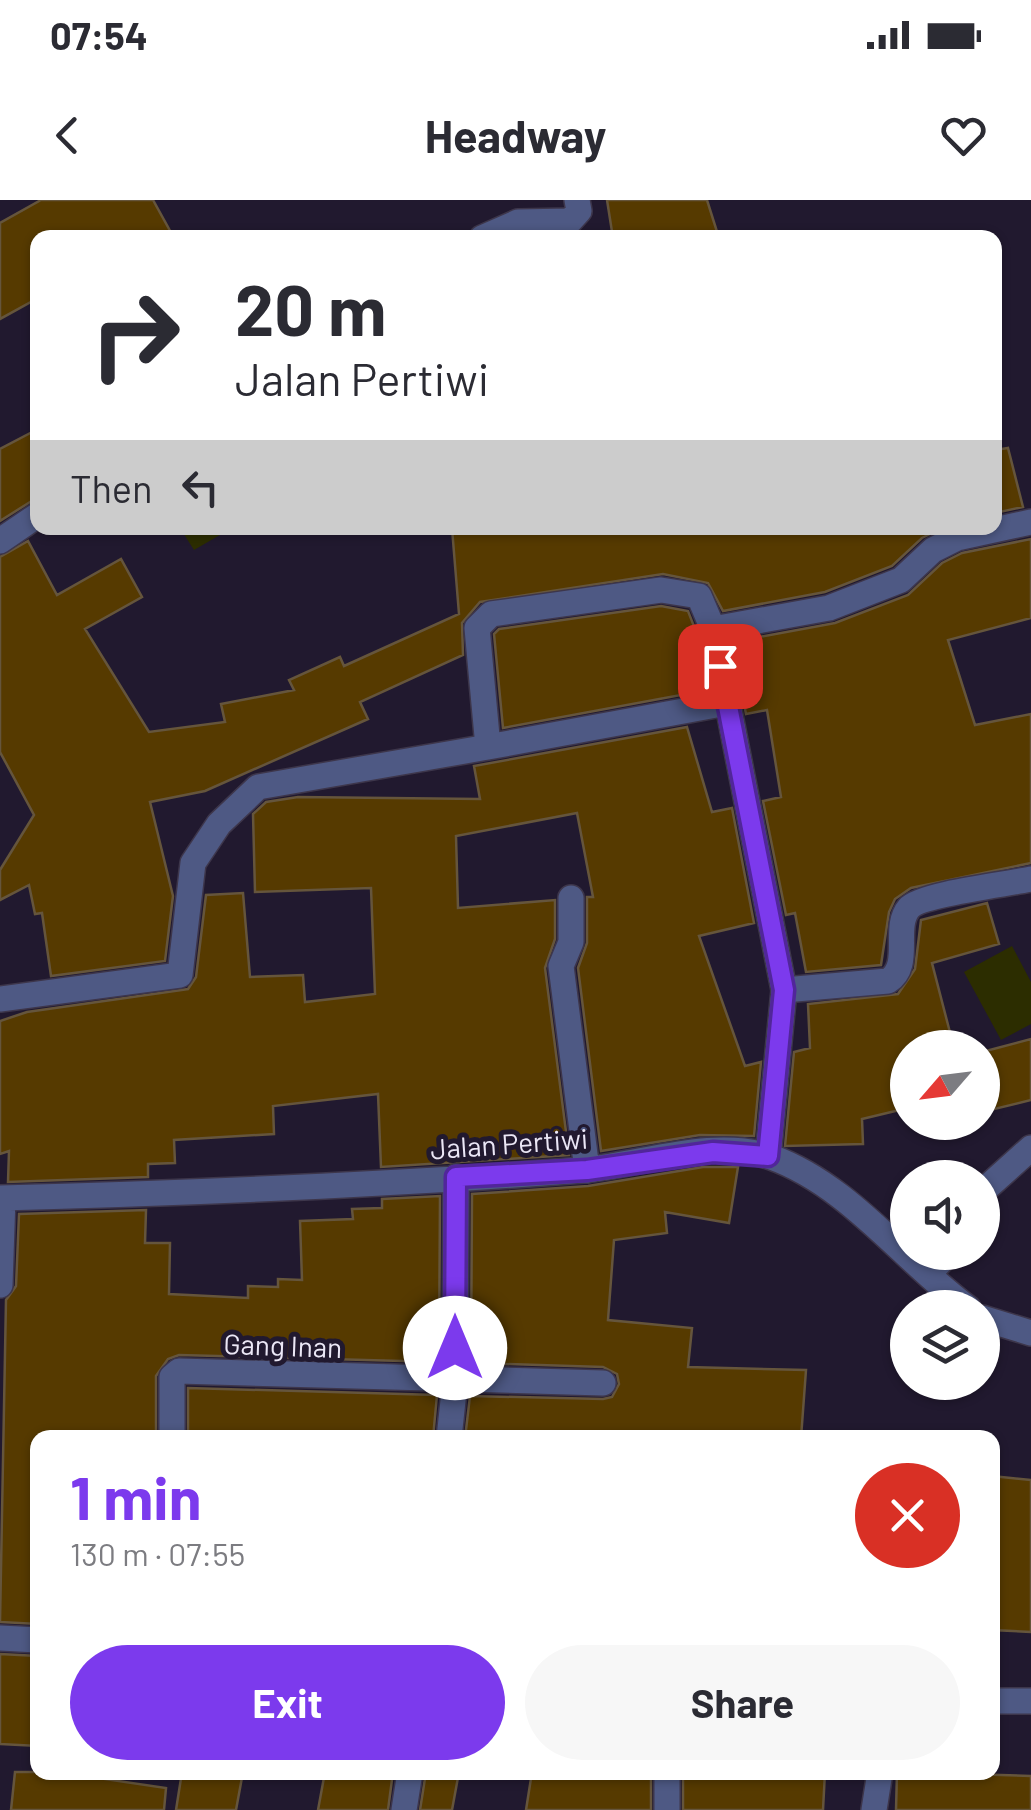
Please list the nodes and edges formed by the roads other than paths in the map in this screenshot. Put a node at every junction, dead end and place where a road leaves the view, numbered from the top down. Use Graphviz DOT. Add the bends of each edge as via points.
graph roads {
  1 [pos="576,209"];
  2 [pos="500,230"];
  3 [pos="30,520"];
  4 [pos="1031,522"];
  5 [pos="1002,528"];
  6 [pos="972,535"];
  7 [pos="0,541"];
  8 [pos="713,629"];
  9 [pos="727,703"];
  10 [pos="488,746"];
  11 [pos="1031,879"];
  12 [pos="571,898"];
  13 [pos="784,990"];
  14 [pos="0,998"];
  15 [pos="1031,1148"];
  16 [pos="768,1156"];
  17 [pos="587,1170"];
  18 [pos="1000,1176"];
  19 [pos="456,1177"];
  20 [pos="1,1198"];
  21 [pos="932,1270"];
  22 [pos="928,1274"];
  23 [pos="0,1284"];
  24 [pos="947,1290"];
  25 [pos="1000,1323"];
  26 [pos="1031,1332"];
  27 [pos="455,1382"];
  28 [pos="603,1384"];
  29 [pos="172,1430"];
  30 [pos="450,1430"];
  31 [pos="0,1638"];
  32 [pos="30,1640"];
  33 [pos="1000,1701"];
  34 [pos="1031,1701"];
  35 [pos="409,1780"];
  36 [pos="667,1780"];
  37 [pos="879,1780"];
  38 [pos="404,1810"];
  39 [pos="667,1810"];
  40 [pos="874,1810"];
  1 -- 2 [label="street"];
  3 -- 7 [label="street"];
  4 -- 5 [label="street"];
  6 -- 8 [label="street" via="933,550 901,580 829,608"];
  8 -- 9 [label="street"];
  8 -- 10 [label="street" via="699,596 660,590 491,614 477,628"];
  9 -- 10 [label="street"];
  9 -- 13 [label="street"];
  10 -- 14 [label="street" via="258,787 219,824 193,863 180,975"];
  11 -- 13 [label="street" via="918,902 905,918 899,967 888,980"];
  12 -- 17 [label="street" via="571,942 561,966"];
  13 -- 16 [label="street"];
  15 -- 18 [label="street"];
  16 -- 17 [label="street, Jalan Pertiwi" via="713,1152"];
  16 -- 22 [label="street, Jalan Pertiwi" via="822,1180"];
  17 -- 19 [label="street, Jalan Pertiwi"];
  19 -- 20 [label="street, Jalan Pertiwi"];
  19 -- 27 [label="street"];
  20 -- 23 [label="street"];
  21 -- 22 [label="street"];
  22 -- 24 [label="street, Jalan Pertiwi"];
  25 -- 26 [label="street"];
  27 -- 28 [label="street"];
  27 -- 29 [label="street, Gang Inan" via="180,1371 172,1377"];
  27 -- 30 [label="street"];
  31 -- 32 [label="street"];
  33 -- 34 [label="street"];
  35 -- 38 [label="street"];
  36 -- 39 [label="street"];
  37 -- 40 [label="street"];
}
